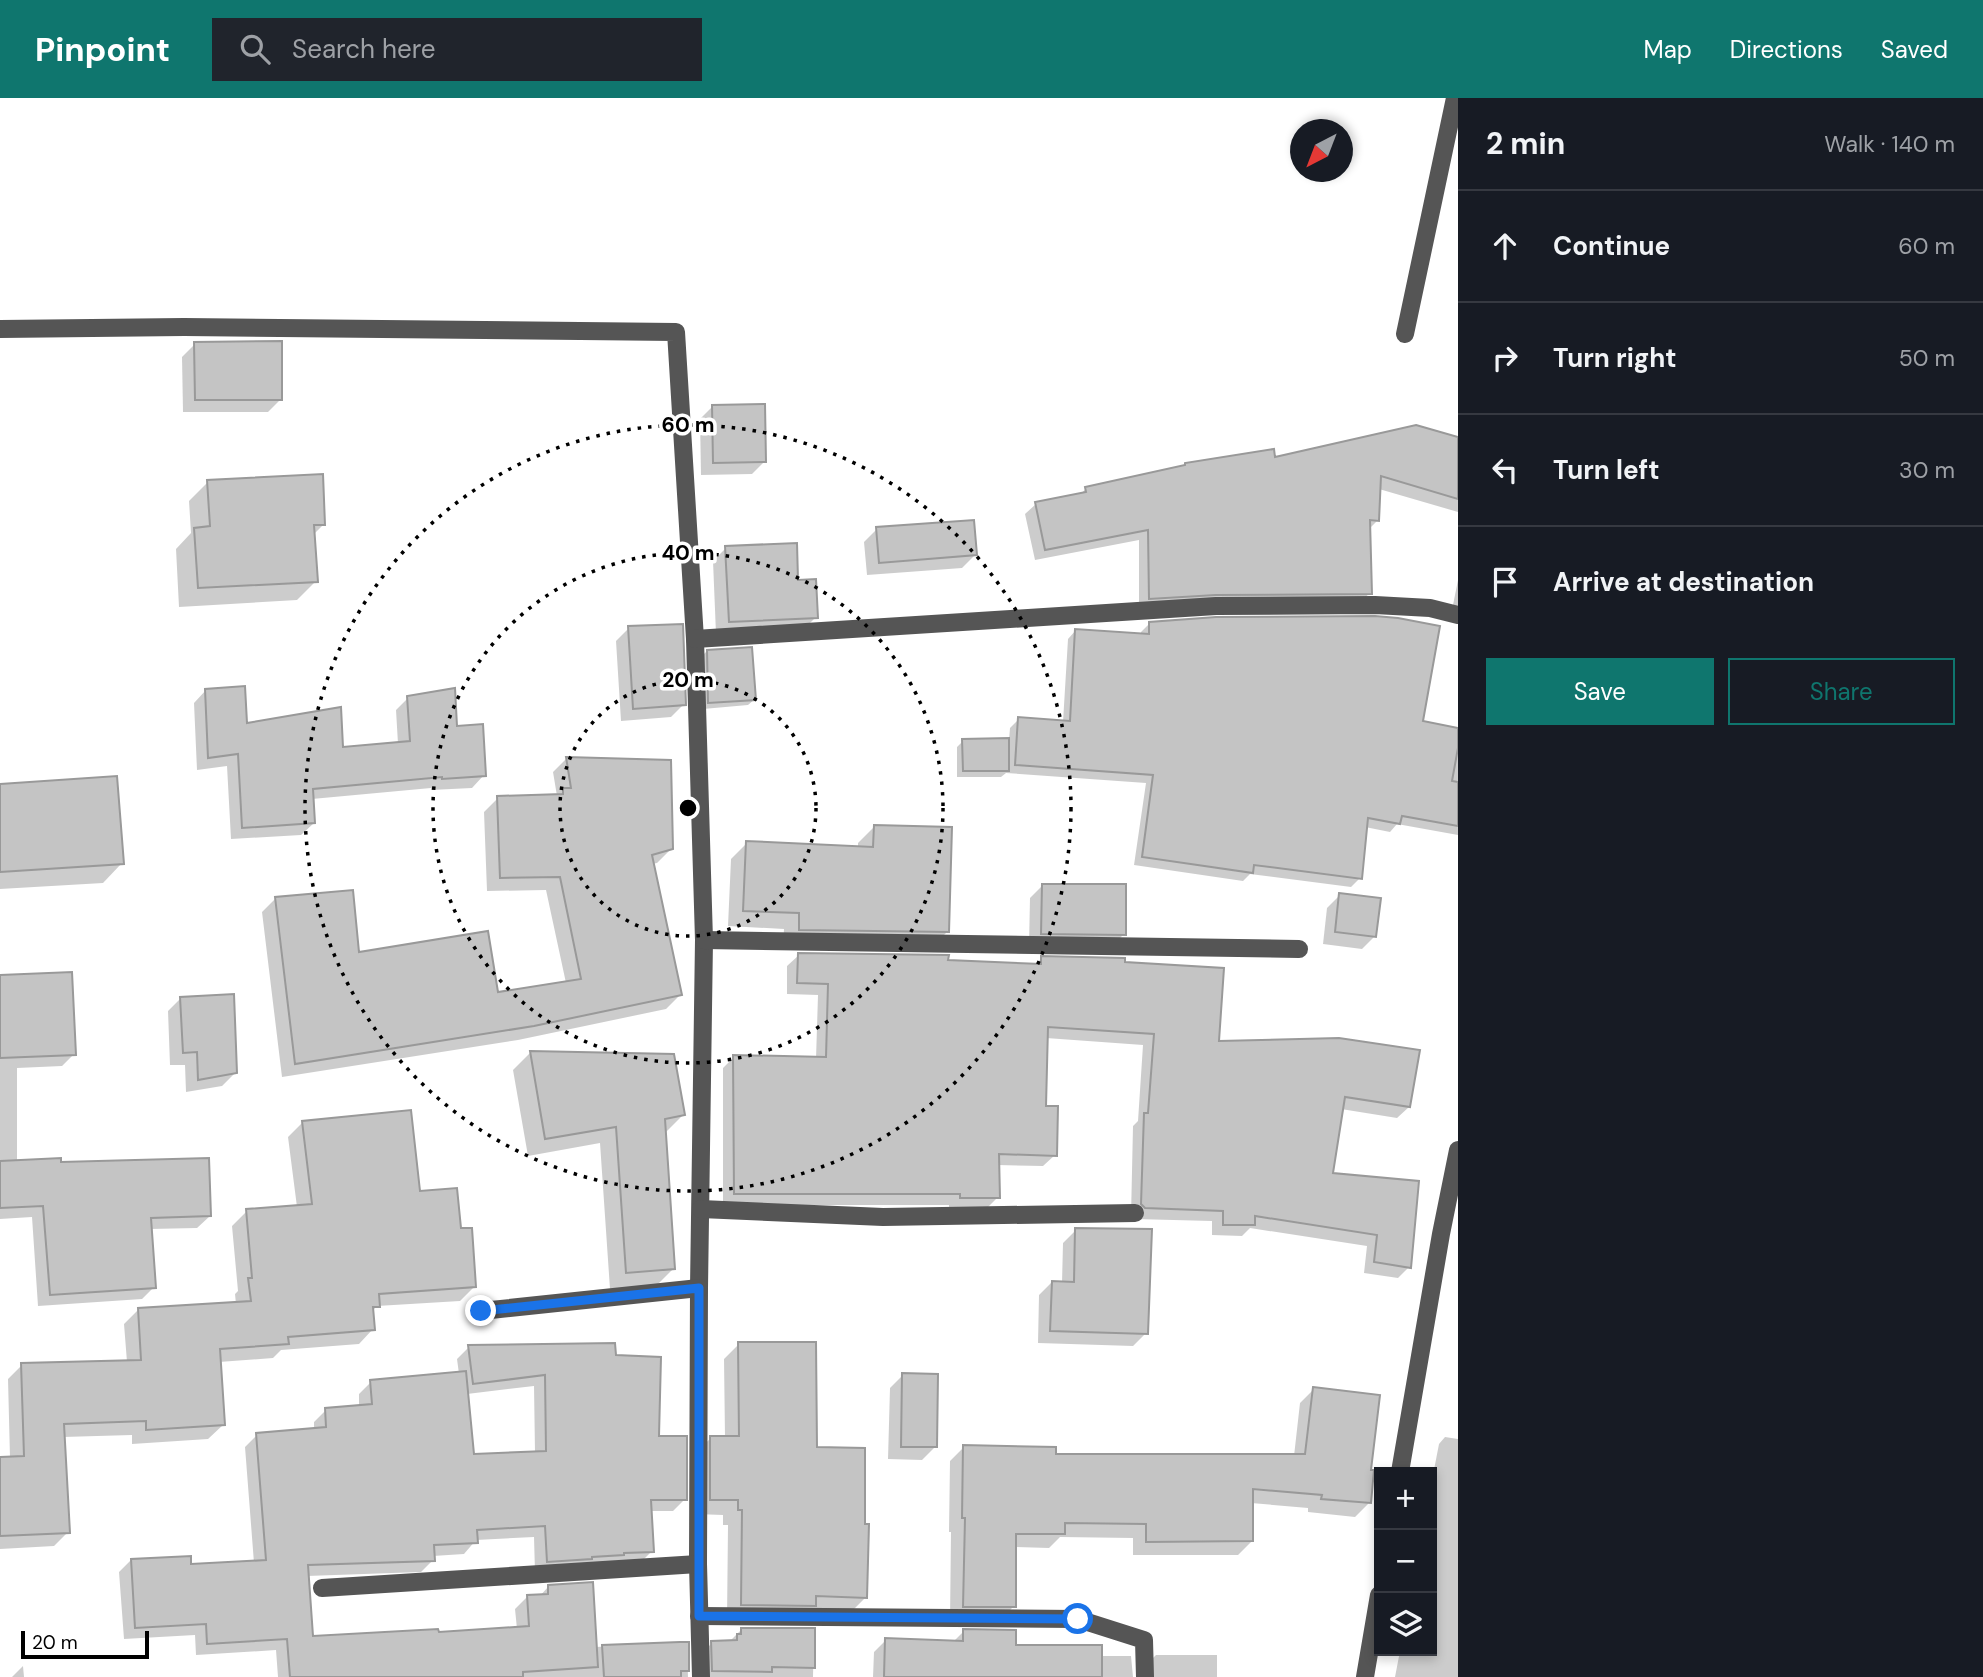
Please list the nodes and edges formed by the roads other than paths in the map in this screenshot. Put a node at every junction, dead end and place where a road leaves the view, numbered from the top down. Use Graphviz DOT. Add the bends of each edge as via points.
graph roads {
  1 [pos="1455,98"];
  2 [pos="0,329"];
  3 [pos="1405,334"];
  4 [pos="1458,615"];
  5 [pos="695,639"];
  6 [pos="704,940"];
  7 [pos="1299,949"];
  8 [pos="1458,1150"];
  9 [pos="701,1209"];
  10 [pos="1135,1213"];
  11 [pos="699,1288"];
  12 [pos="481,1311"];
  13 [pos="1401,1467"];
  14 [pos="698,1564"];
  15 [pos="322,1588"];
  16 [pos="699,1616"];
  17 [pos="1374,1624"];
  18 [pos="701,1677"];
  19 [pos="1145,1677"];
  20 [pos="1365,1677"];
  1 -- 3 [label="street"];
  2 -- 5 [label="street" via="676,332"];
  4 -- 5 [label="street" via="1430,608 1375,605 1216,607"];
  5 -- 6 [label="street"];
  6 -- 7 [label="street"];
  6 -- 9 [label="street"];
  8 -- 13 [label="street"];
  9 -- 10 [label="street" via="883,1217"];
  9 -- 11 [label="street"];
  11 -- 12 [label="street"];
  11 -- 14 [label="street"];
  14 -- 15 [label="street"];
  14 -- 16 [label="street"];
  16 -- 18 [label="street"];
  16 -- 19 [label="street" via="1078,1619 1144,1640"];
  17 -- 20 [label="street"];
}
